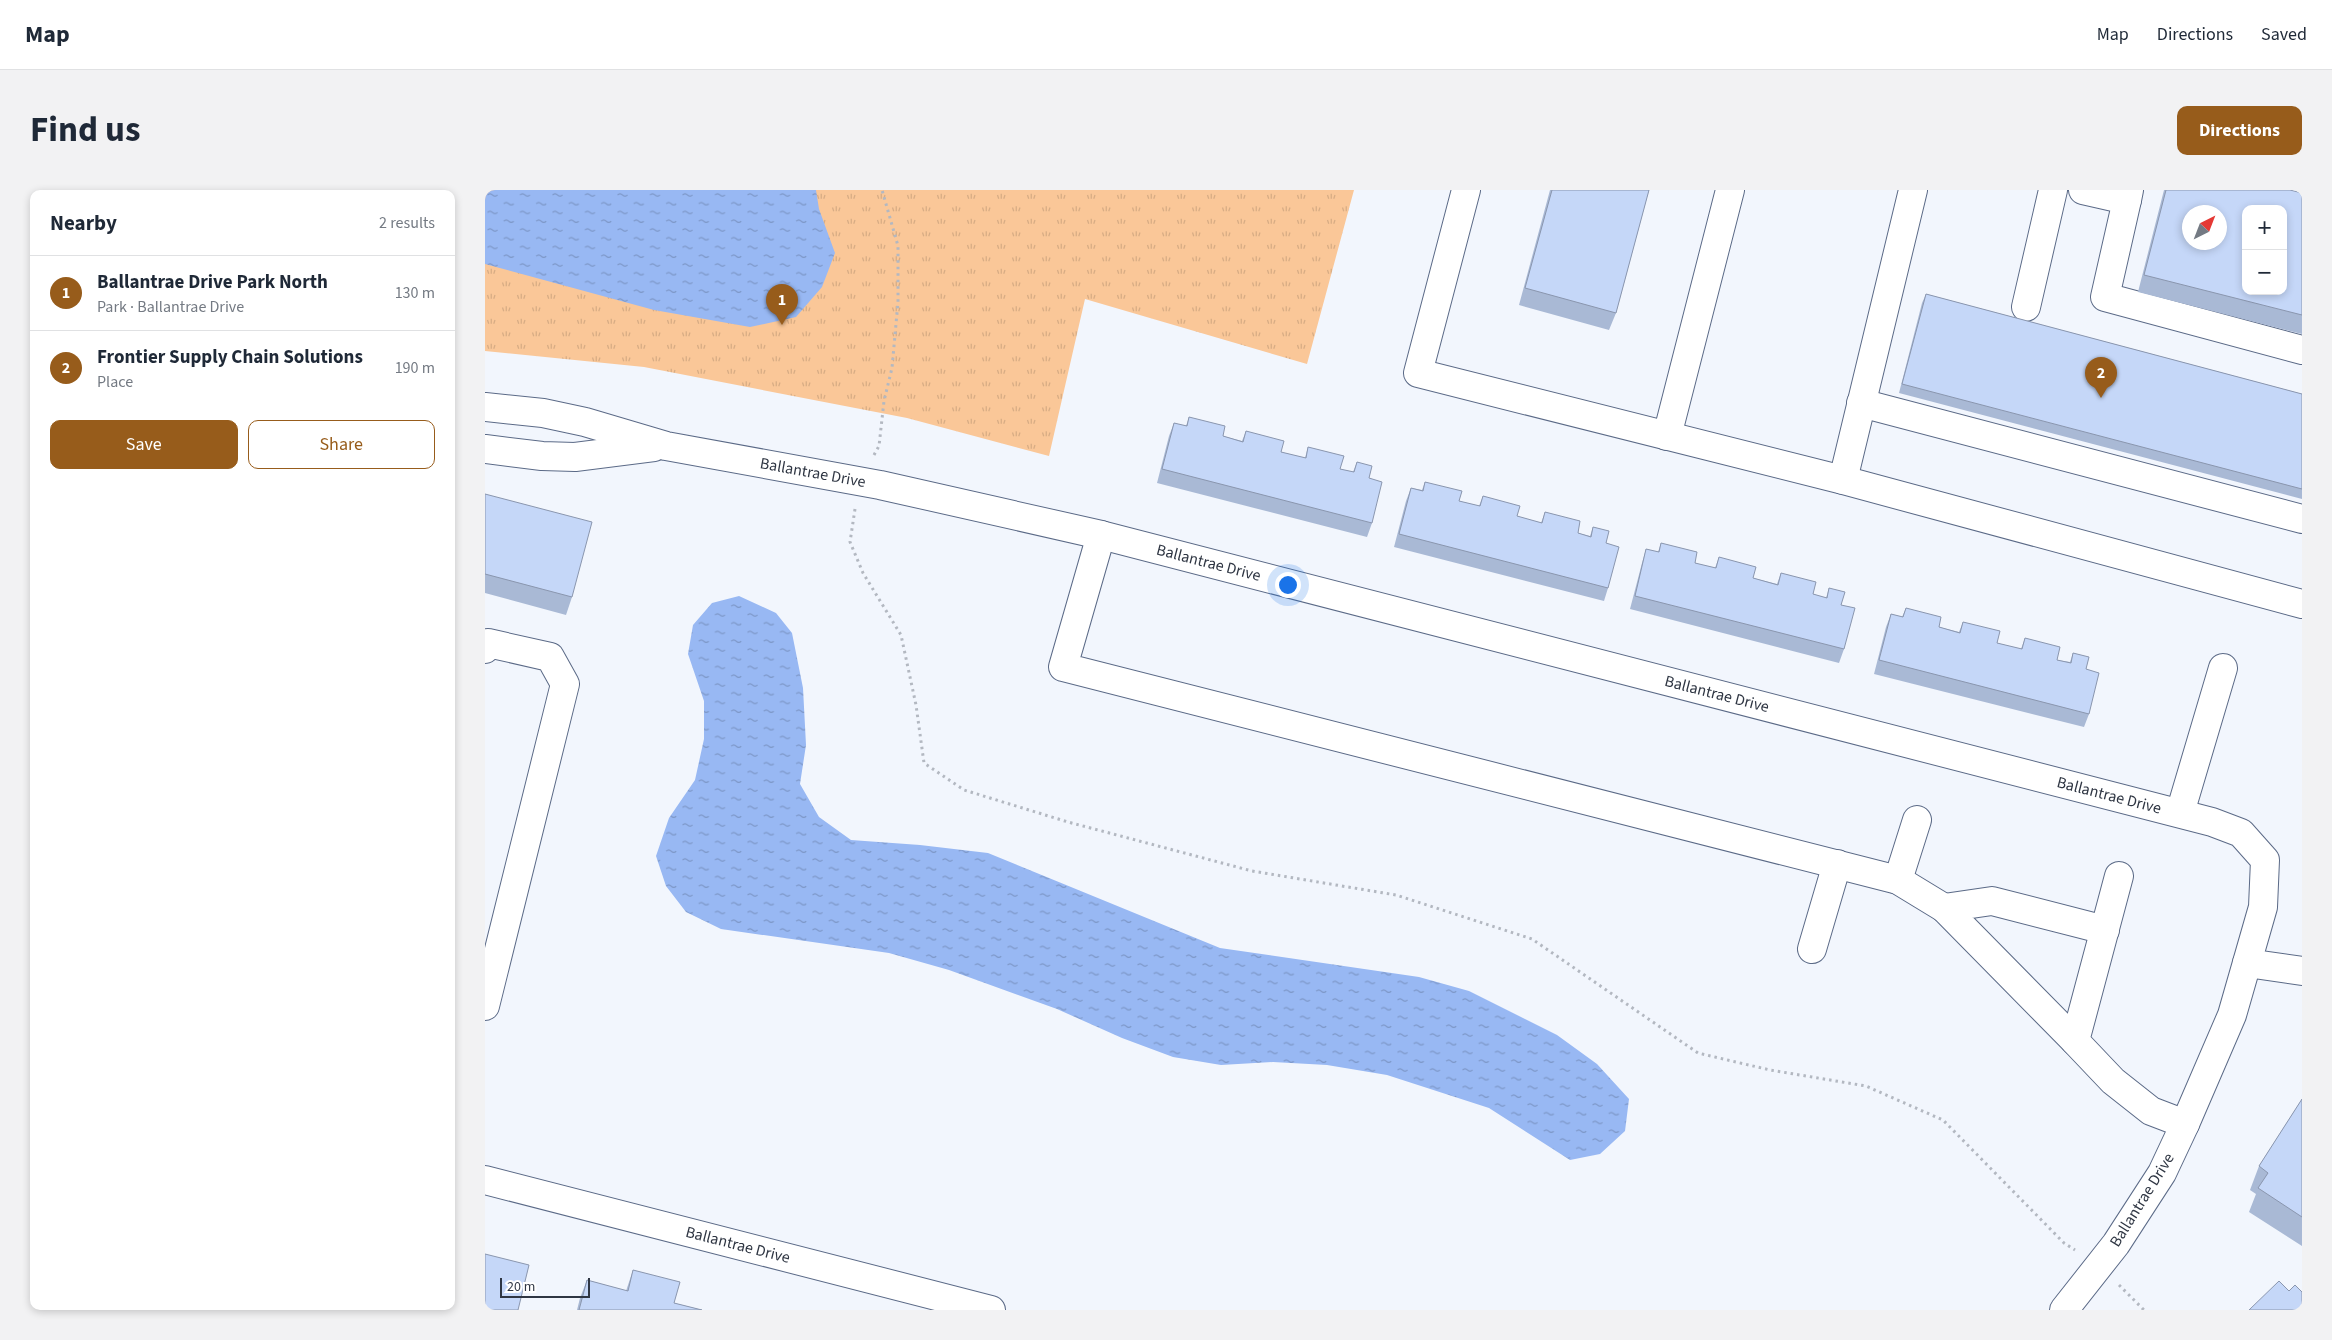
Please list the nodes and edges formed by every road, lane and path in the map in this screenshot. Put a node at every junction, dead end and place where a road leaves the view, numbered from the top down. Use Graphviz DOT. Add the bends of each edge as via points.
graph roads {
  1 [pos="882,190"];
  2 [pos="1466,190"];
  3 [pos="1730,190"];
  4 [pos="1913,190"];
  5 [pos="2053,190"];
  6 [pos="2083,190"];
  7 [pos="2128,195"];
  8 [pos="2026,307"];
  9 [pos="2302,350"];
  10 [pos="1861,403"];
  11 [pos="485,407"];
  12 [pos="1667,436"];
  13 [pos="666,446"];
  14 [pos="485,449"];
  15 [pos="1843,480"];
  16 [pos="859,481"];
  17 [pos="2302,519"];
  18 [pos="1101,535"];
  19 [pos="2302,604"];
  20 [pos="485,649"];
  21 [pos="2223,668"];
  22 [pos="2180,813"];
  23 [pos="1917,820"];
  24 [pos="1837,864"];
  25 [pos="2119,876"];
  26 [pos="1898,880"];
  27 [pos="1944,908"];
  28 [pos="2105,930"];
  29 [pos="1812,949"];
  30 [pos="2247,963"];
  31 [pos="2302,971"];
  32 [pos="485,1006"];
  33 [pos="2075,1041"];
  34 [pos="2185,1124"];
  35 [pos="485,1180"];
  36 [pos="2099,1266"];
  37 [pos="961,1306"];
  38 [pos="991,1310"];
  39 [pos="2064,1310"];
  1 -- 16 [label="path" via="898,246 898,302 892,368 879,446"];
  2 -- 12 [label="street" via="1418,373"];
  3 -- 12 [label="street"];
  4 -- 10 [label="street"];
  5 -- 8 [label="street"];
  6 -- 7 [label="street"];
  7 -- 9 [label="street" via="2105,297"];
  10 -- 15 [label="street"];
  10 -- 17 [label="street"];
  11 -- 13 [label="street, Ballantrae Drive" via="543,413 585,422"];
  12 -- 15 [label="street"];
  13 -- 14 [label="street, Ballantrae Drive" via="575,457"];
  13 -- 16 [label="street, Ballantrae Drive"];
  15 -- 19 [label="street"];
  16 -- 18 [label="street, Ballantrae Drive"];
  16 -- 36 [label="path" via="850,542 863,573 901,635 917,704 924,763 964,790 1068,822 1252,871 1396,895 1532,939 1698,1053 1770,1070 1866,1086 1943,1120 2064,1243"];
  18 -- 22 [label="street, Ballantrae Drive"];
  18 -- 24 [label="street" via="1063,667"];
  20 -- 32 [label="street" via="488,643 550,657 565,684"];
  21 -- 22 [label="street"];
  22 -- 30 [label="street, Ballantrae Drive" via="2241,833 2265,860 2263,907"];
  23 -- 26 [label="street"];
  24 -- 26 [label="street"];
  24 -- 29 [label="street"];
  25 -- 28 [label="street"];
  26 -- 27 [label="street"];
  27 -- 28 [label="street" via="1992,901"];
  27 -- 33 [label="street"];
  28 -- 33 [label="street"];
  30 -- 31 [label="street"];
  30 -- 34 [label="street, Ballantrae Drive" via="2232,1015"];
  33 -- 34 [label="street" via="2113,1081 2151,1111"];
  34 -- 36 [label="street, Ballantrae Drive" via="2162,1174"];
  35 -- 37 [label="street, Ballantrae Drive"];
  36 -- 39 [label="street, Ballantrae Drive"];
  37 -- 38 [label="street, Ballantrae Drive"];
}
